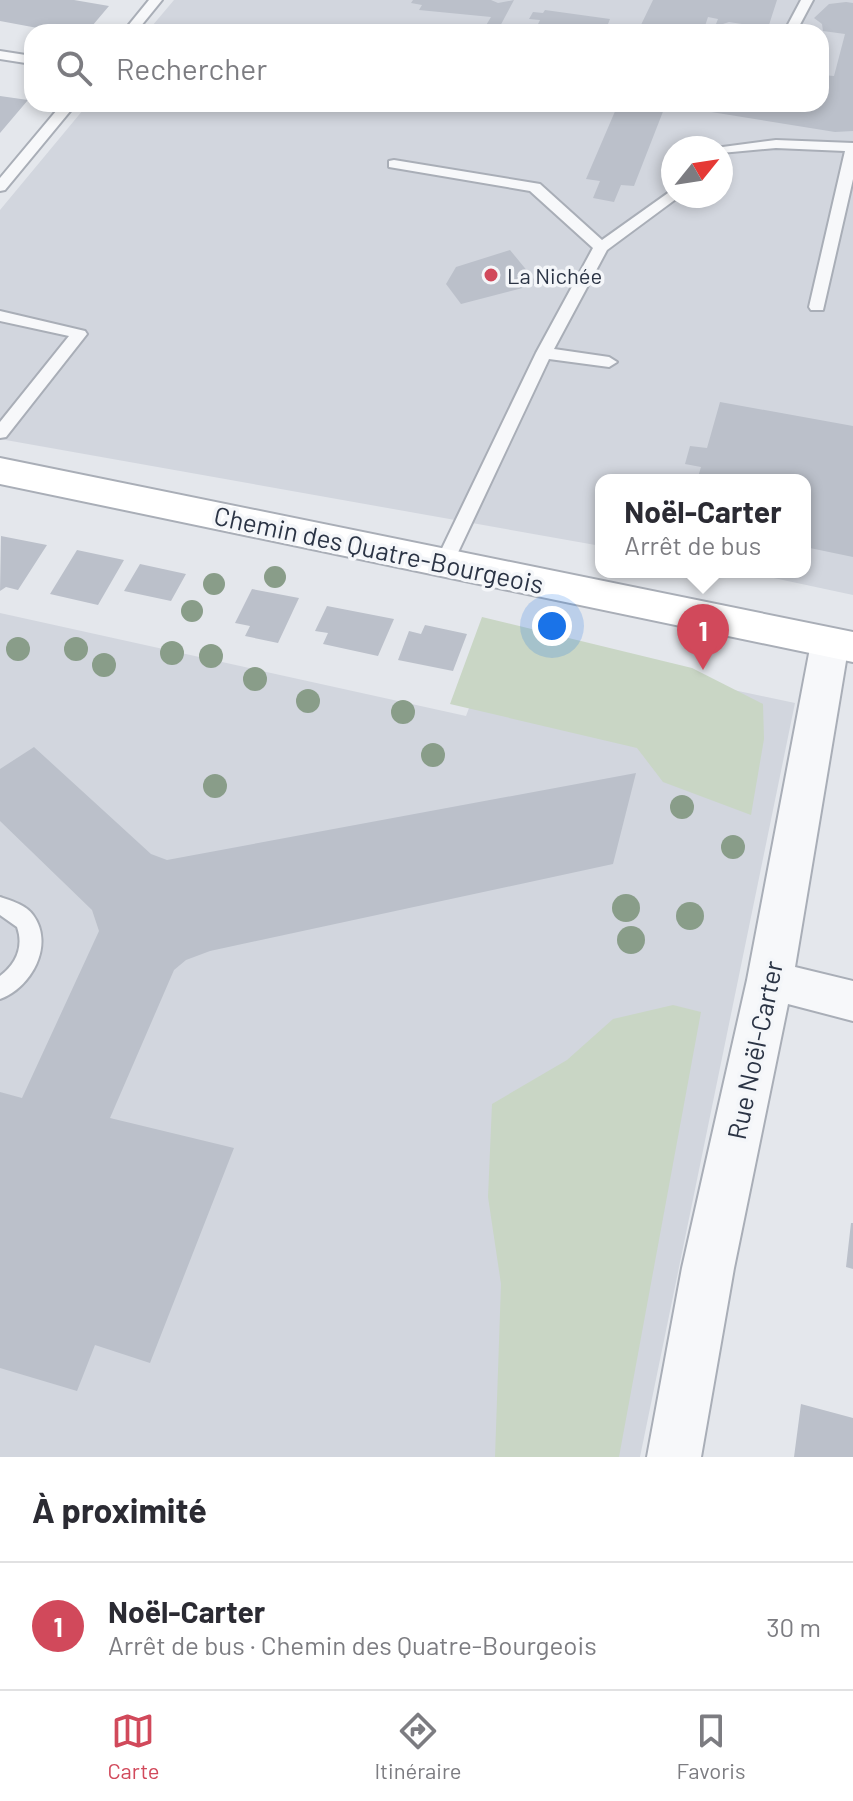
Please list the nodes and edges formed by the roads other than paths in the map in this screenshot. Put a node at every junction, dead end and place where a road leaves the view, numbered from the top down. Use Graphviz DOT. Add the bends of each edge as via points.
graph roads {
  1 [pos="156,0"];
  2 [pos="807,0"];
  3 [pos="136,24"];
  4 [pos="794,24"];
  5 [pos="0,55"];
  6 [pos="24,59"];
  7 [pos="62,112"];
  8 [pos="733,148"];
  9 [pos="394,164"];
  10 [pos="0,187"];
  11 [pos="661,204"];
  12 [pos="601,247"];
  13 [pos="817,307"];
  14 [pos="0,316"];
  15 [pos="544,353"];
  16 [pos="609,362"];
  17 [pos="0,433"];
  18 [pos="0,471"];
  19 [pos="444,563"];
  20 [pos="841,645"];
  21 [pos="0,906"];
  22 [pos="770,980"];
  23 [pos="0,989"];
  24 [pos="853,1001"];
  25 [pos="674,1457"];
  1 -- 3 [label="lane"];
  2 -- 4 [label="lane"];
  5 -- 6 [label="lane"];
  7 -- 10 [label="lane"];
  8 -- 13 [label="lane" via="853,147"];
  9 -- 12 [label="lane" via="535,187"];
  11 -- 12 [label="lane"];
  12 -- 15 [label="lane"];
  14 -- 17 [label="lane" via="79,334"];
  15 -- 16 [label="lane"];
  15 -- 19 [label="lane"];
  18 -- 19 [label="main road, Chemin des Quatre-Bourgeois"];
  19 -- 20 [label="main road, Chemin des Quatre-Bourgeois"];
  20 -- 22 [label="street, Rue Noël-Carter"];
  21 -- 23 [label="lane" via="21,916 33,942 22,972"];
  22 -- 24 [label="street"];
  22 -- 25 [label="street, Rue Noël-Carter"];
}
